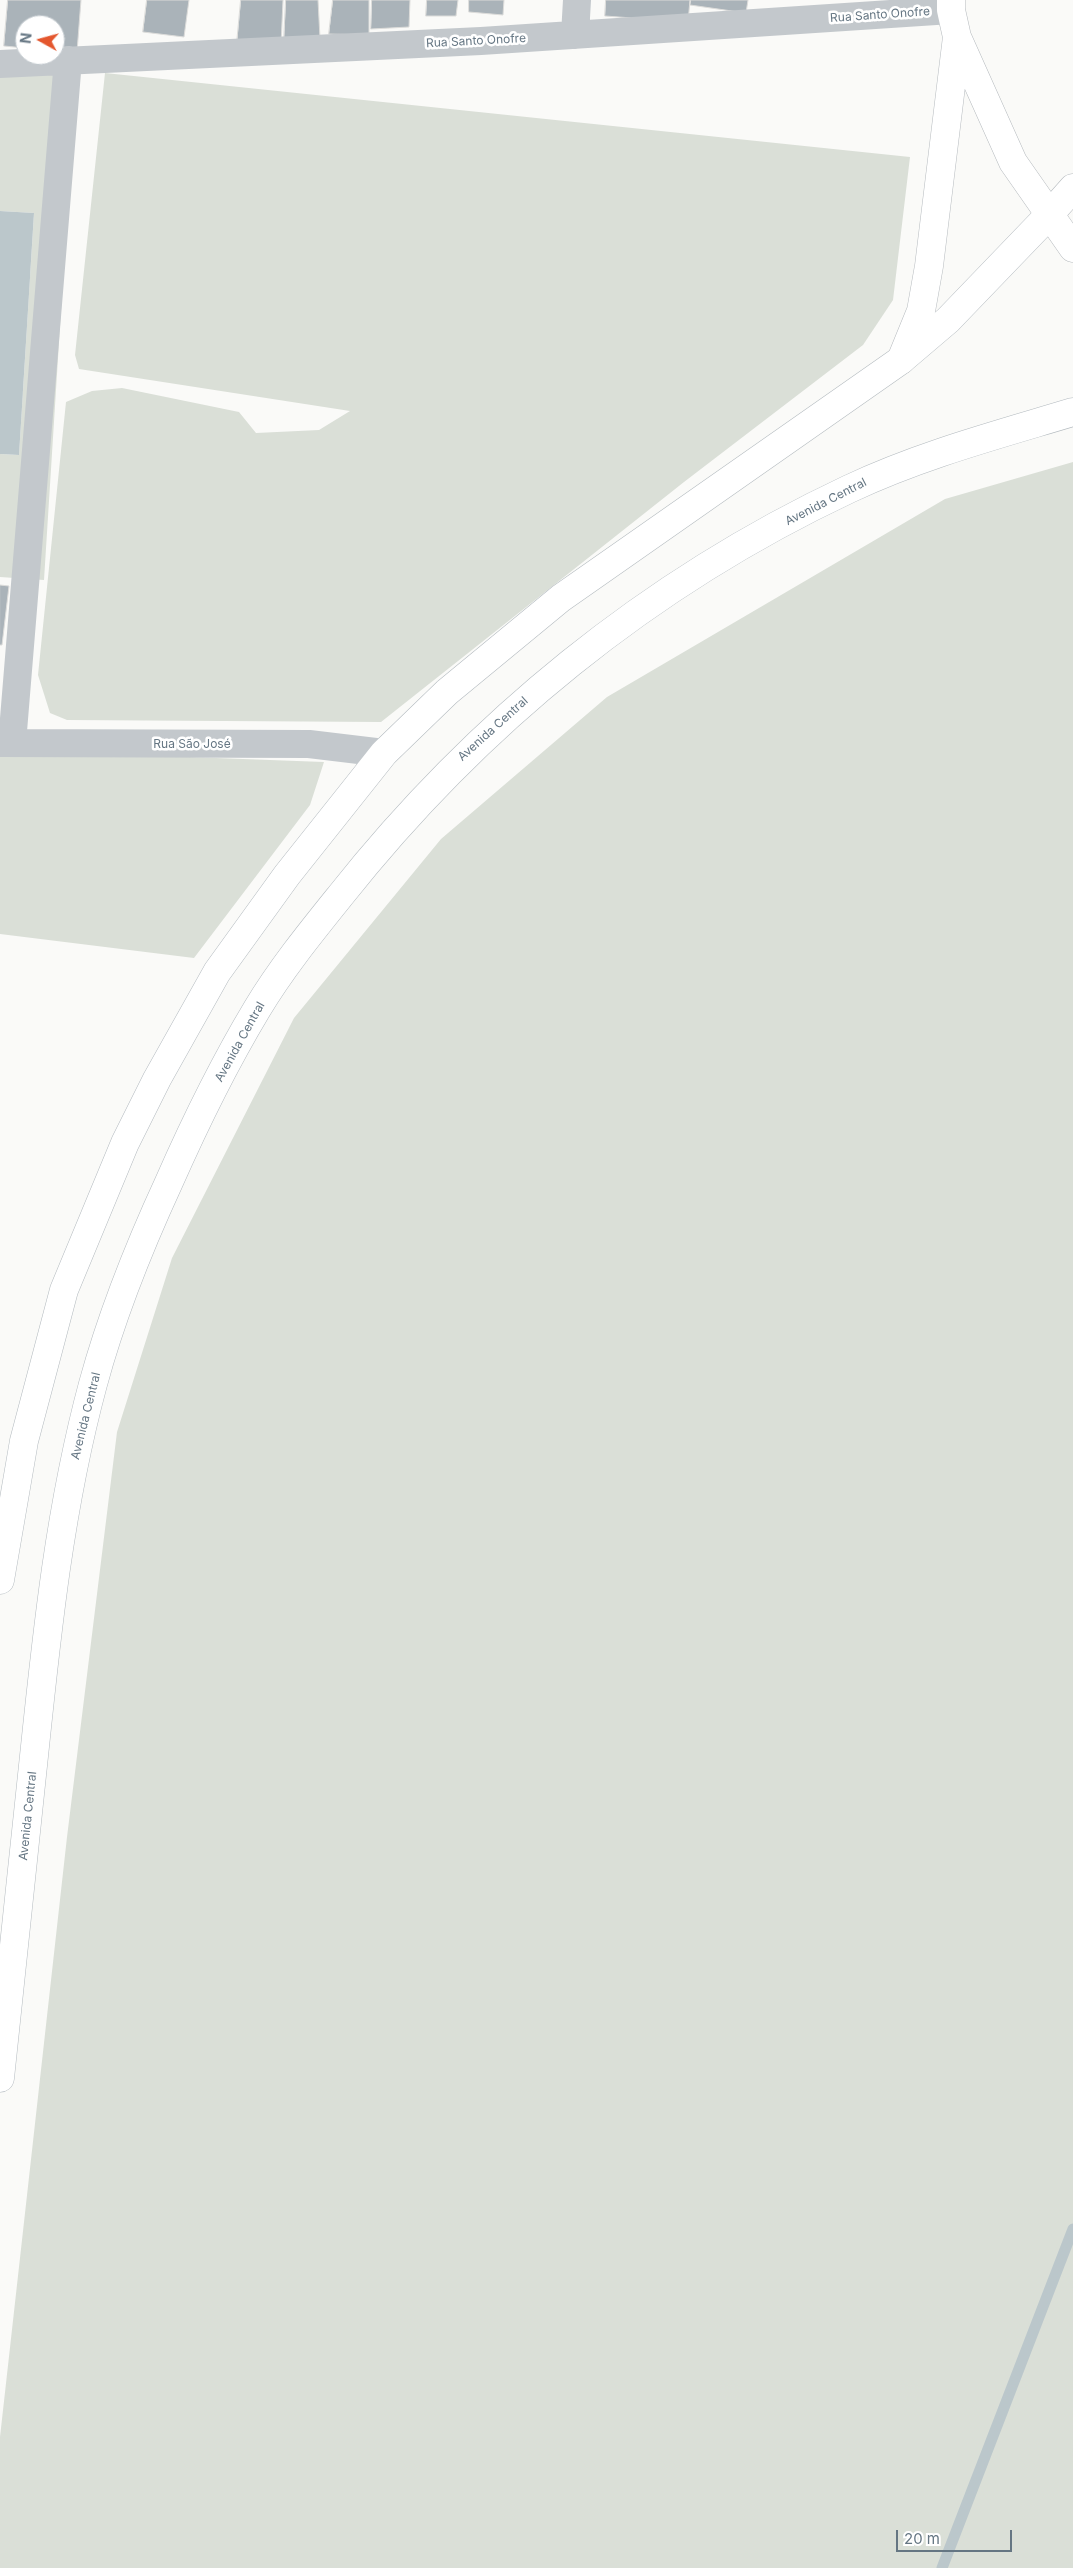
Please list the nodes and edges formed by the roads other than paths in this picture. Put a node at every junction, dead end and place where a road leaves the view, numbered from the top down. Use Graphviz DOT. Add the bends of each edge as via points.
graph roads {
  1 [pos="577,0"];
  2 [pos="951,5"];
  3 [pos="886,8"];
  4 [pos="575,35"];
  5 [pos="957,37"];
  6 [pos="68,60"];
  7 [pos="0,64"];
  8 [pos="1073,188"];
  9 [pos="1049,214"];
  10 [pos="1073,248"];
  11 [pos="902,360"];
  12 [pos="1073,412"];
  13 [pos="6,743"];
  14 [pos="384,753"];
  15 [pos="0,1580"];
  16 [pos="0,2078"];
  1 -- 4 [label="street"];
  2 -- 3 [label="street, Rua Santo Onofre"];
  2 -- 5 [label="main road"];
  3 -- 4 [label="street, Rua Santo Onofre"];
  4 -- 6 [label="street, Rua Santo Onofre"];
  5 -- 9 [label="main road" via="1013,162"];
  5 -- 11 [label="main road" via="929,266 921,311"];
  6 -- 7 [label="street, Rua Santo Onofre"];
  6 -- 13 [label="street"];
  8 -- 9 [label="main road"];
  9 -- 10 [label="main road"];
  9 -- 11 [label="main road" via="948,320"];
  11 -- 14 [label="main road" via="561,598 447,692"];
  12 -- 16 [label="main road, Avenida Central" via="906,464 847,490 738,547 629,619 539,687 453,766 384,839 316,926 258,1008 196,1120 152,1218 110,1328 78,1445 51,1594"];
  13 -- 14 [label="street, Rua São José" via="309,744"];
  14 -- 15 [label="main road" via="287,875 217,972 125,1143 64,1290 24,1441"];
}
